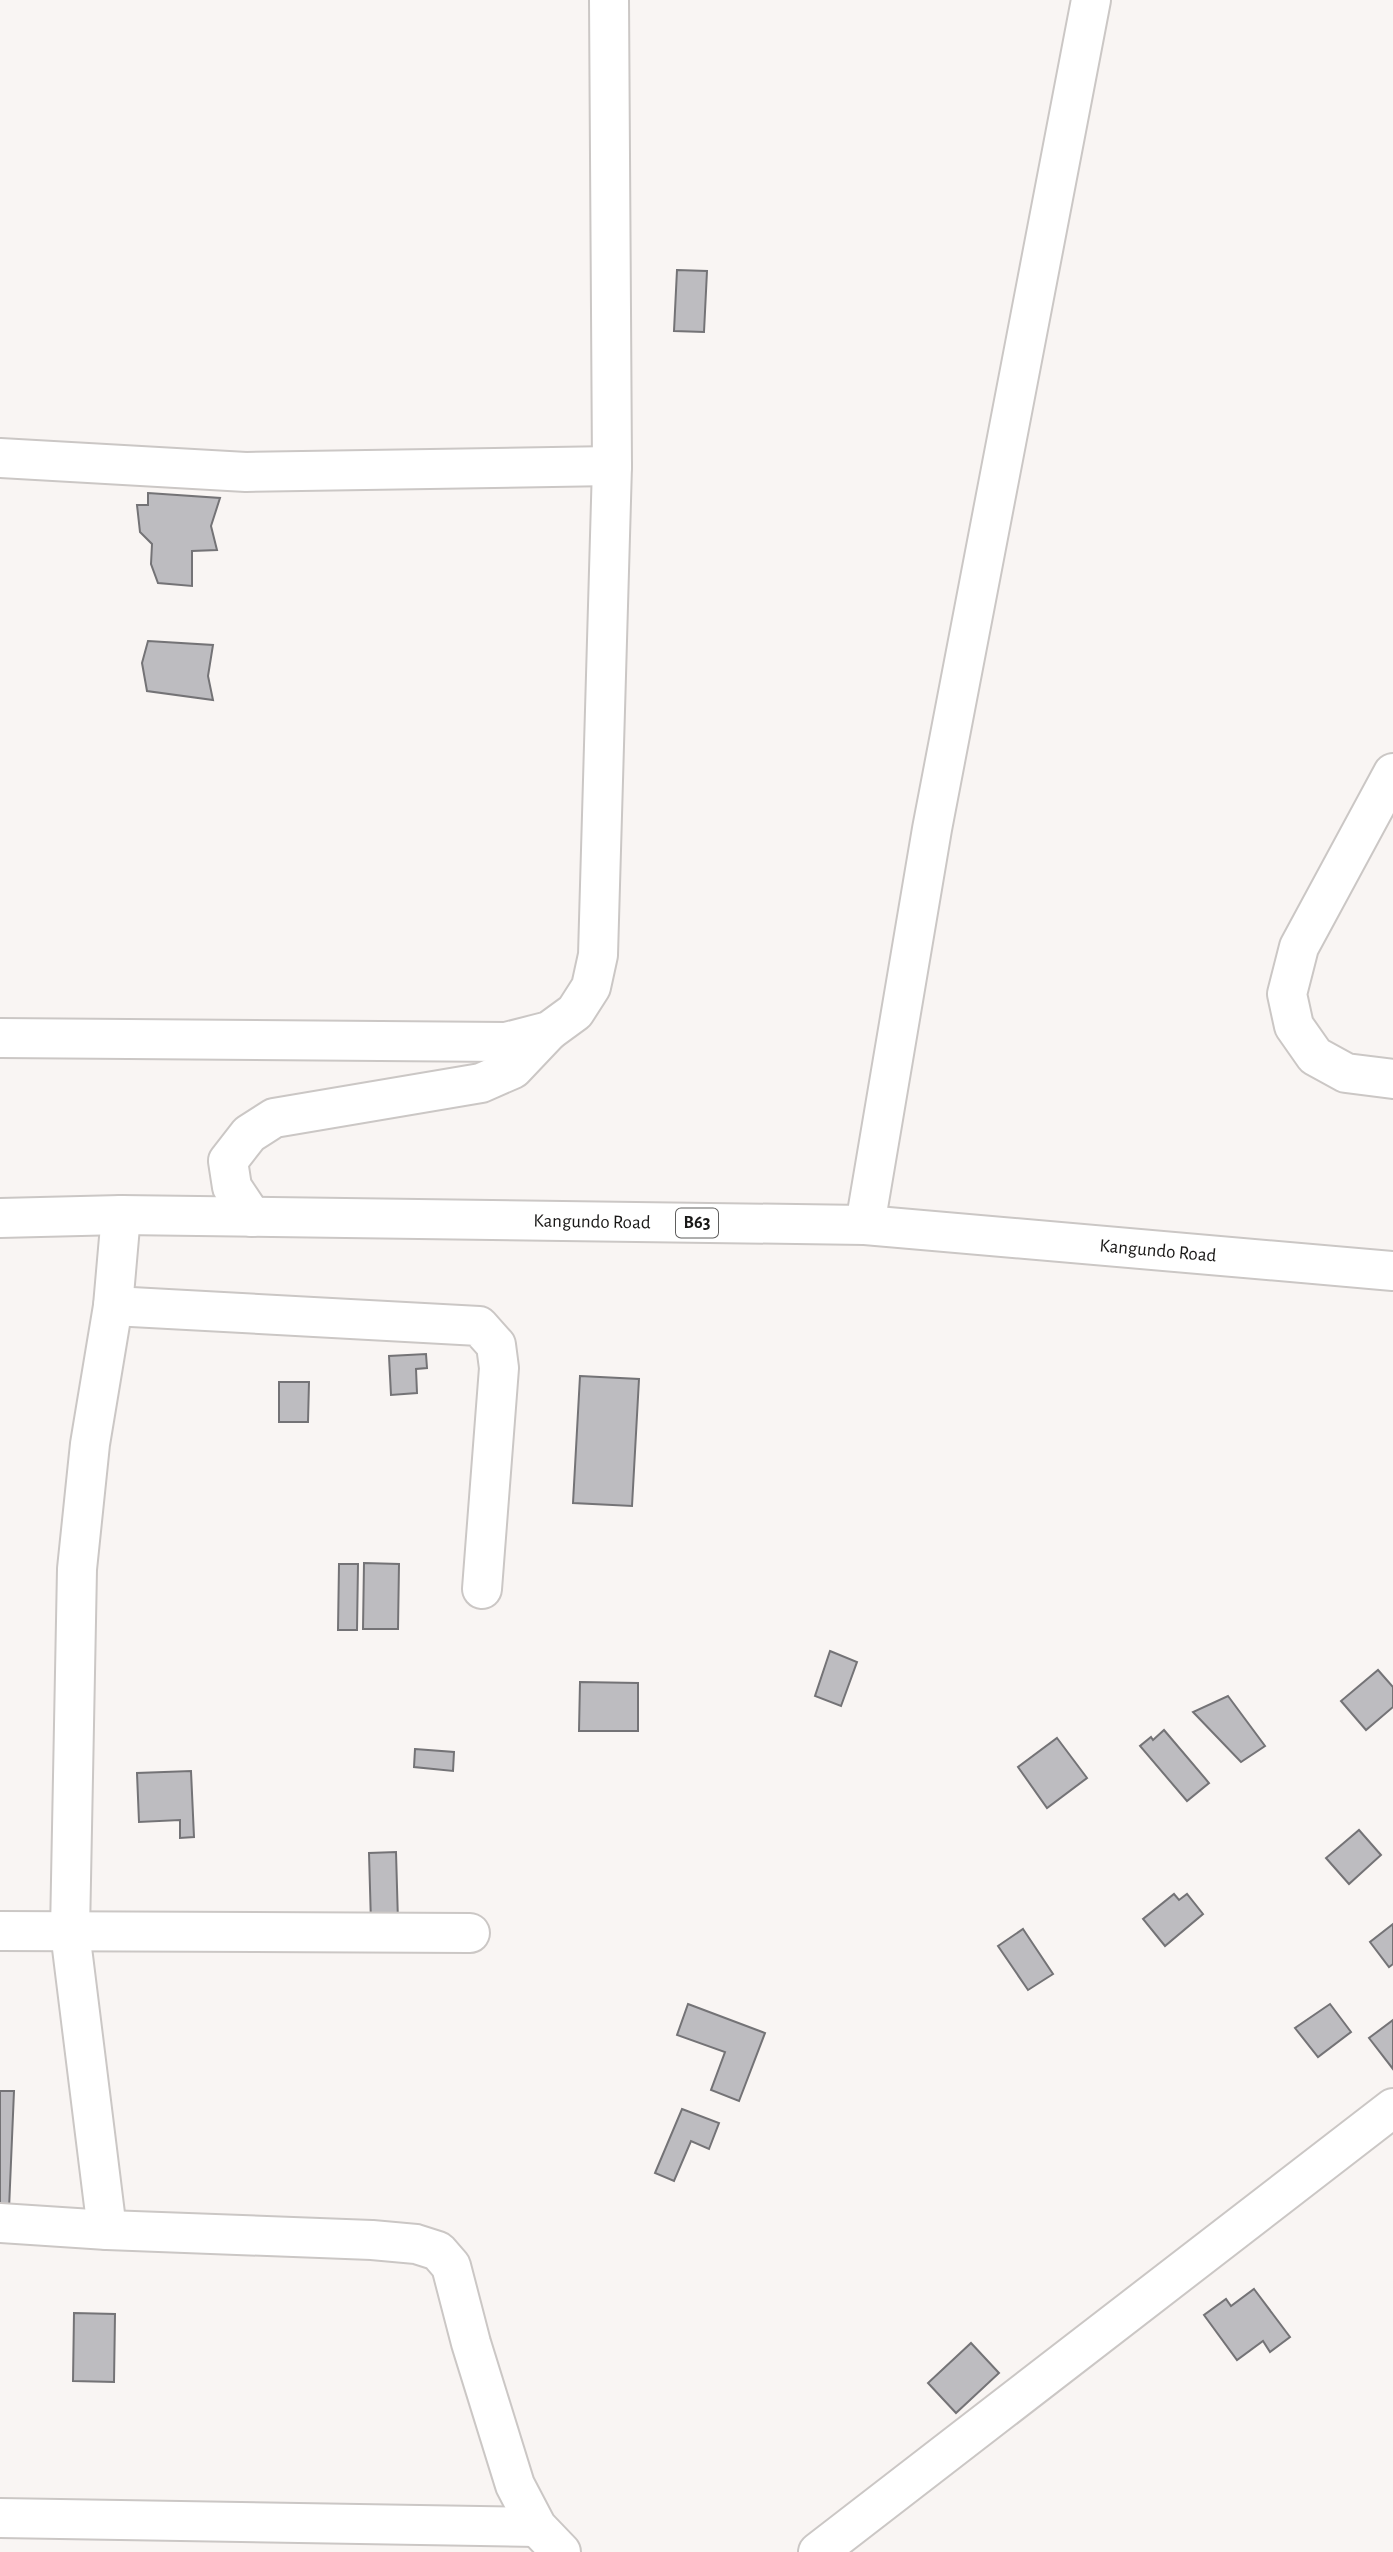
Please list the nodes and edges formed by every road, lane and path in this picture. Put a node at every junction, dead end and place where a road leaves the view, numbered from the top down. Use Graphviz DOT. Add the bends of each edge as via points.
graph roads {
  1 [pos="609,0"];
  2 [pos="1091,0"];
  3 [pos="0,458"];
  4 [pos="612,466"];
  5 [pos="1393,773"];
  6 [pos="549,1031"];
  7 [pos="0,1038"];
  8 [pos="1393,1079"];
  9 [pos="121,1215"];
  10 [pos="252,1217"];
  11 [pos="0,1218"];
  12 [pos="864,1226"];
  13 [pos="1393,1271"];
  14 [pos="113,1306"];
  15 [pos="482,1589"];
  16 [pos="0,1931"];
  17 [pos="70,1931"];
  18 [pos="470,1933"];
  19 [pos="1393,2108"];
  20 [pos="0,2223"];
  21 [pos="107,2230"];
  22 [pos="0,2518"];
  23 [pos="549,2539"];
  24 [pos="818,2552"];
  1 -- 4 [label="main road"];
  2 -- 12 [label="main road" via="932,829"];
  3 -- 4 [label="main road" via="246,472"];
  4 -- 6 [label="main road" via="598,955 591,987 575,1012"];
  5 -- 8 [label="main road" via="1299,947 1287,994 1294,1026 1315,1056 1346,1073"];
  6 -- 7 [label="main road" via="506,1042"];
  6 -- 10 [label="main road" via="513,1069 481,1083 274,1118 249,1134 228,1161 232,1187"];
  9 -- 10 [label="main road, Kangundo Road / B63"];
  9 -- 11 [label="main road, Kangundo Road / B63"];
  9 -- 14 [label="main road"];
  10 -- 12 [label="main road, Kangundo Road / B63"];
  12 -- 13 [label="main road, Kangundo Road / B63"];
  14 -- 15 [label="main road" via="479,1326 496,1345 499,1367"];
  14 -- 17 [label="main road" via="90,1444 77,1569"];
  16 -- 17 [label="main road"];
  17 -- 18 [label="main road"];
  17 -- 21 [label="main road"];
  19 -- 24 [label="main road"];
  20 -- 21 [label="main road"];
  21 -- 23 [label="main road" via="372,2240 438,2251 451,2266 515,2485"];
  22 -- 23 [label="main road"];
}
